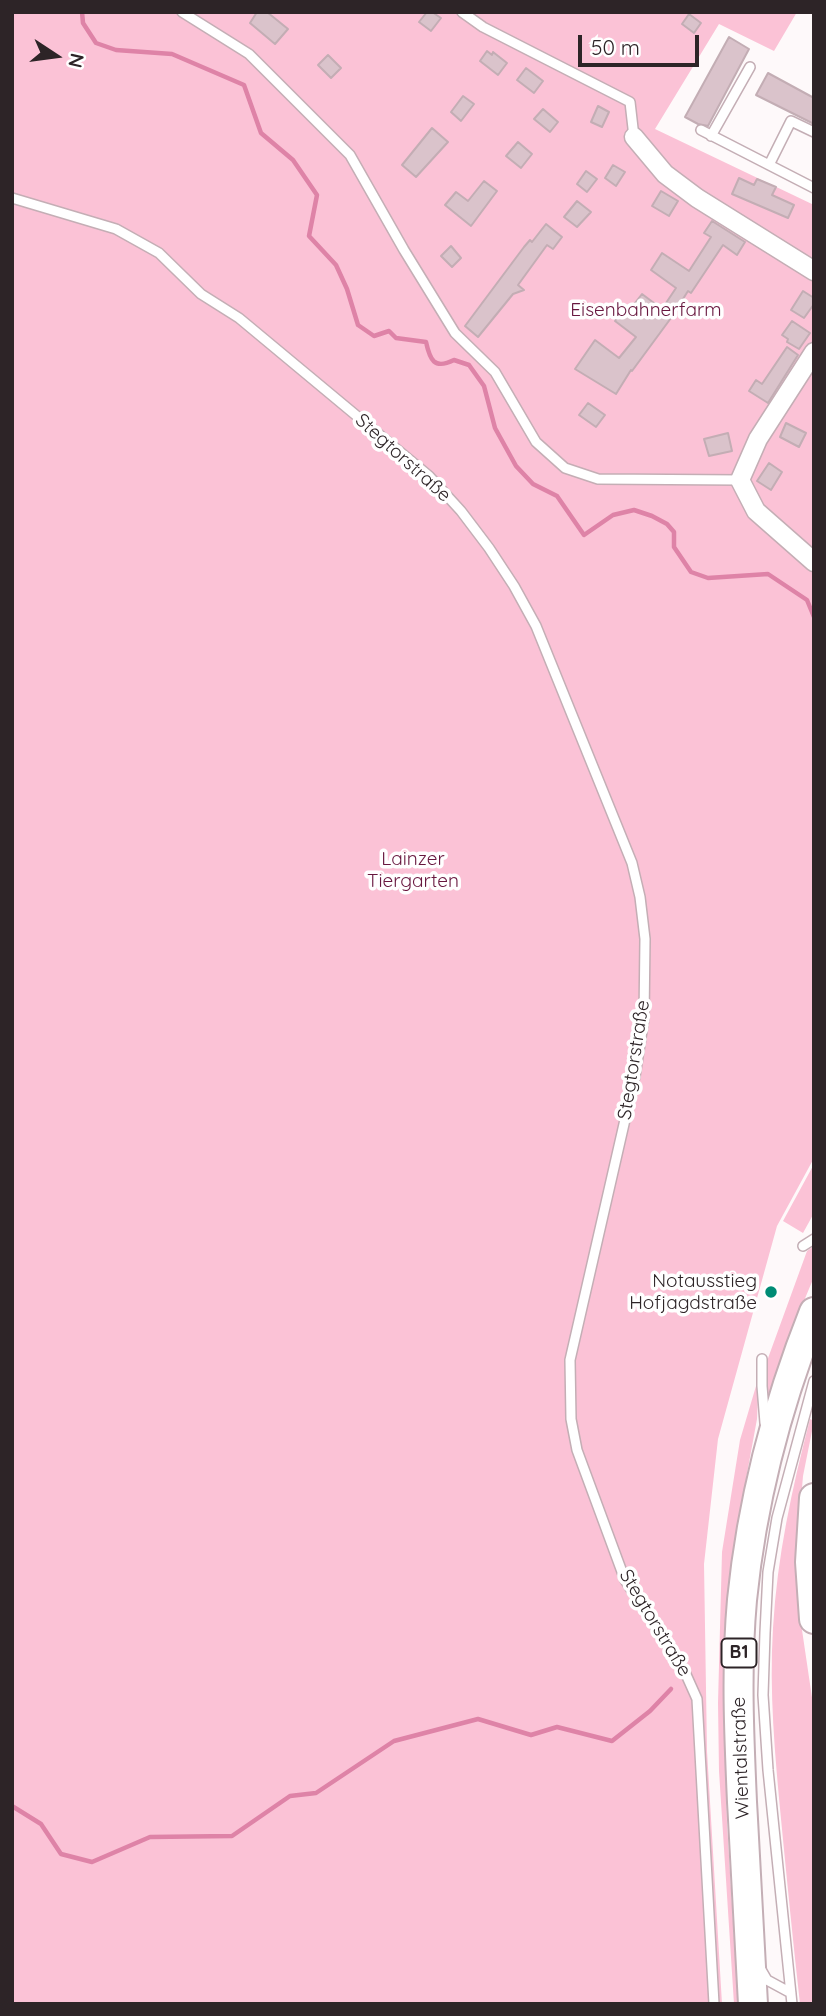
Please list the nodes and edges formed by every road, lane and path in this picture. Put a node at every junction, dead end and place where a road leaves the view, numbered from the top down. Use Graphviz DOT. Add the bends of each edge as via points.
graph roads {
  1 [pos="182,12"];
  2 [pos="462,12"];
  3 [pos="750,67"];
  4 [pos="701,130"];
  5 [pos="814,132"];
  6 [pos="634,136"];
  7 [pos="711,136"];
  8 [pos="769,165"];
  9 [pos="814,188"];
  10 [pos="12,198"];
  11 [pos="814,271"];
  12 [pos="814,352"];
  13 [pos="740,480"];
  14 [pos="814,562"];
  15 [pos="814,1239"];
  16 [pos="803,1246"];
  17 [pos="814,1312"];
  18 [pos="762,1359"];
  19 [pos="814,1381"];
  20 [pos="768,1450"];
  21 [pos="814,1497"];
  22 [pos="814,1619"];
  23 [pos="750,1952"];
  24 [pos="791,1993"];
  25 [pos="713,2004"];
  26 [pos="752,2004"];
  27 [pos="792,2004"];
  1 -- 13 [label="lane" via="249,54 350,155 455,333 495,372 536,442 565,468 598,479"];
  2 -- 6 [label="lane" via="630,102"];
  3 -- 7 [label="lane"];
  4 -- 7 [label="lane"];
  5 -- 8 [label="lane" via="792,121"];
  6 -- 11 [label="street" via="665,174 697,198"];
  7 -- 8 [label="lane"];
  8 -- 9 [label="lane"];
  10 -- 25 [label="lane, Stegtorstraße" via="116,229 159,253 201,294 239,318 429,476 489,548 536,626 632,863 645,939 644,1018 570,1360 571,1419 577,1450 625,1580 684,1670 697,1699"];
  12 -- 13 [label="street" via="758,439"];
  13 -- 14 [label="street" via="756,511"];
  15 -- 16 [label="lane"];
  17 -- 20 [label="main road, Wientalstraße / B1"];
  18 -- 20 [label="lane"];
  19 -- 24 [label="lane" via="777,1518 765,1633 768,1770"];
  20 -- 23 [label="main road, Wientalstraße / B1" via="746,1561 739,1654"];
  21 -- 22 [label="main road" via="810,1562"];
  23 -- 24 [label="lane" via="767,1980"];
  23 -- 26 [label="main road, Wientalstraße / B1"];
  24 -- 27 [label="lane"];
}
